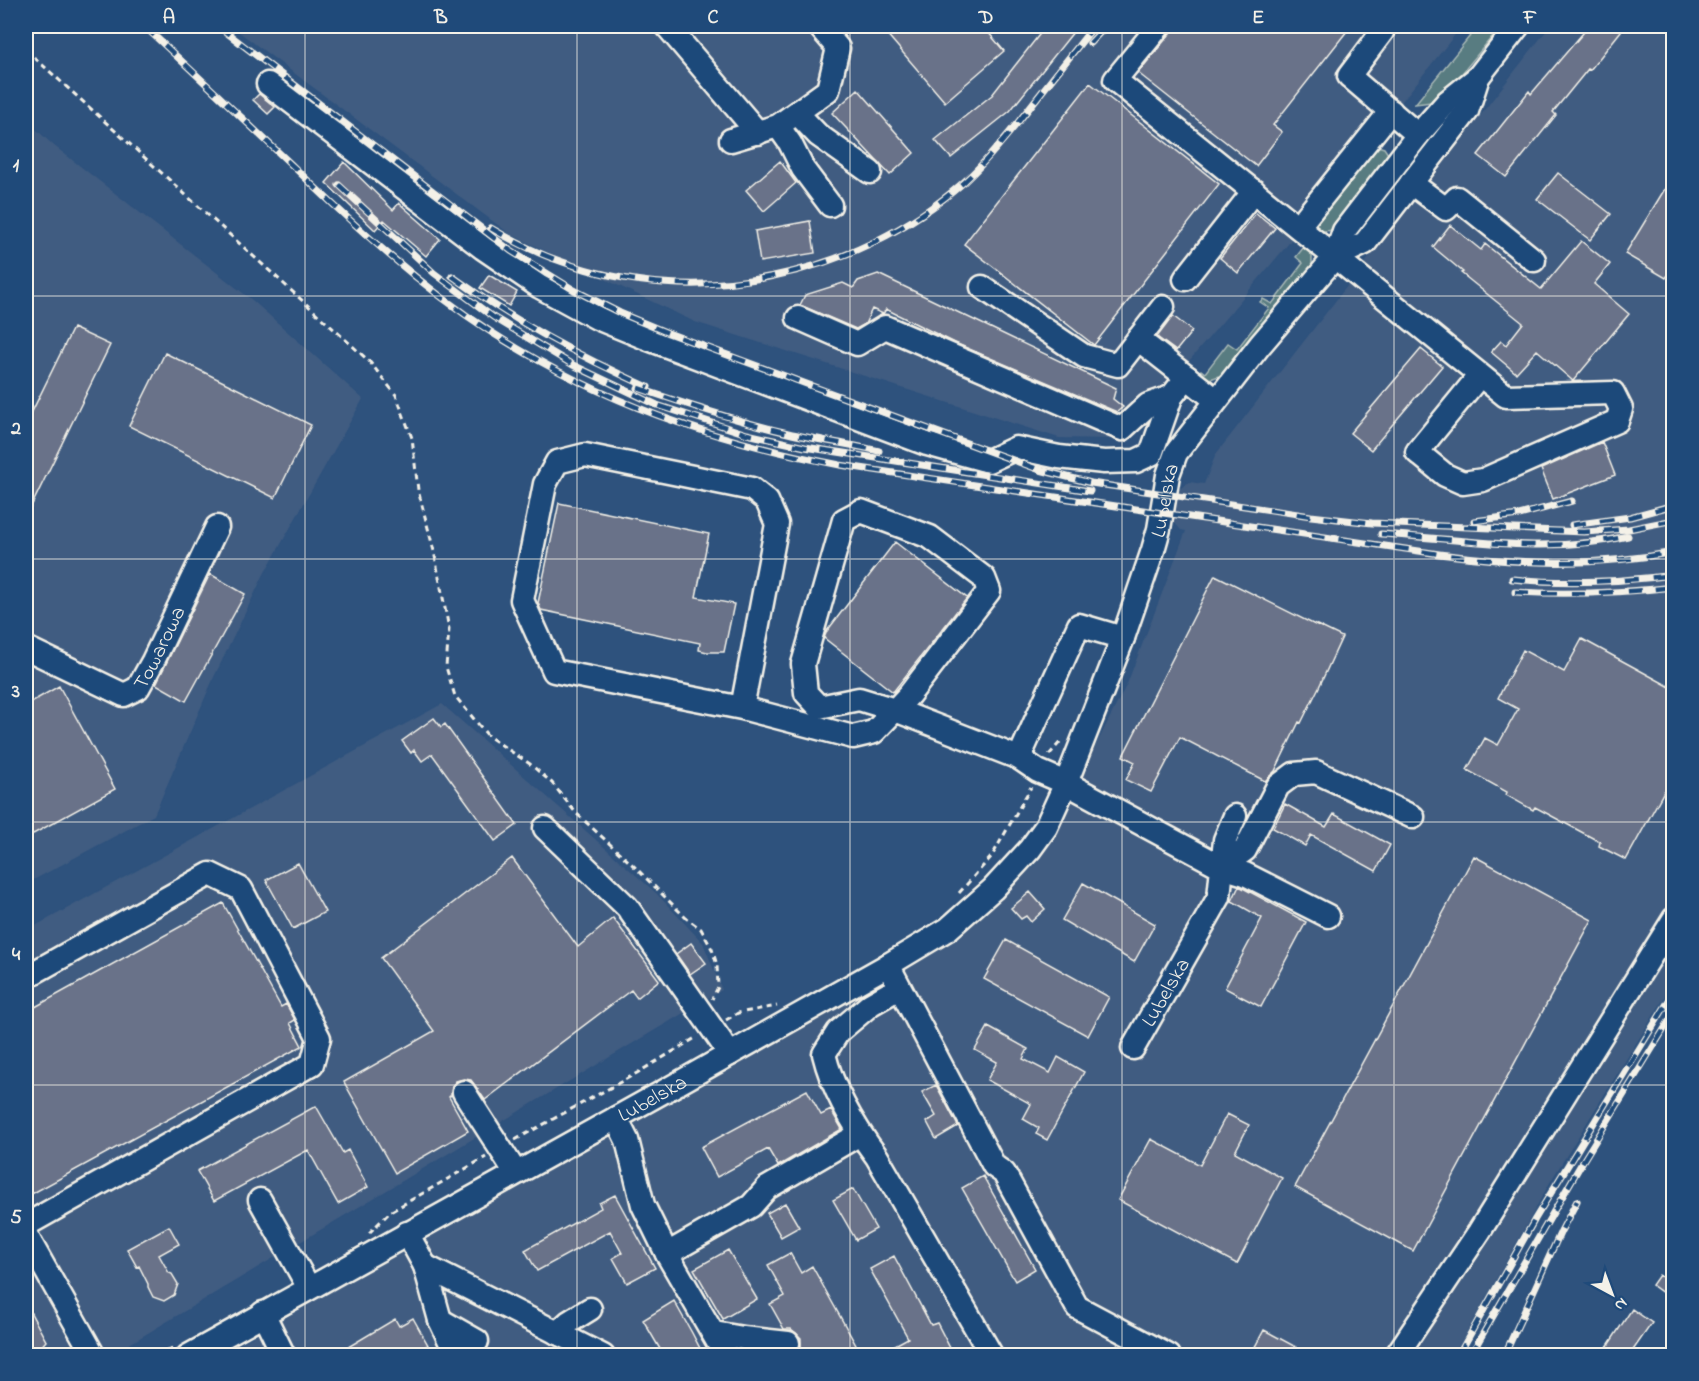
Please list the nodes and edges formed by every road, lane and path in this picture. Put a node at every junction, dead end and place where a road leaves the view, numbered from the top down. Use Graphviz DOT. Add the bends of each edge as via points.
graph roads {
  1 [pos="667,26"];
  2 [pos="819,26"];
  3 [pos="1159,26"];
  4 [pos="1384,26"];
  5 [pos="1518,26"];
  6 [pos="26,51"];
  7 [pos="1478,77"];
  8 [pos="268,84"];
  9 [pos="1391,111"];
  10 [pos="778,124"];
  11 [pos="1418,135"];
  12 [pos="731,140"];
  13 [pos="870,172"];
  14 [pos="1411,183"];
  15 [pos="1254,191"];
  16 [pos="830,205"];
  17 [pos="1298,227"];
  18 [pos="1335,257"];
  19 [pos="1534,260"];
  20 [pos="1185,279"];
  21 [pos="982,287"];
  22 [pos="1163,306"];
  23 [pos="798,318"];
  24 [pos="1138,339"];
  25 [pos="1479,375"];
  26 [pos="1187,377"];
  27 [pos="1171,397"];
  28 [pos="1216,400"];
  29 [pos="217,527"];
  30 [pos="1123,638"];
  31 [pos="26,648"];
  32 [pos="742,708"];
  33 [pos="895,710"];
  34 [pos="1067,734"];
  35 [pos="1019,758"];
  36 [pos="1038,771"];
  37 [pos="1066,783"];
  38 [pos="1235,816"];
  39 [pos="1413,817"];
  40 [pos="545,828"];
  41 [pos="1222,867"];
  42 [pos="955,898"];
  43 [pos="1328,916"];
  44 [pos="1674,920"];
  45 [pos="888,965"];
  46 [pos="26,976"];
  47 [pos="899,988"];
  48 [pos="784,1004"];
  49 [pos="708,1023"];
  50 [pos="1133,1048"];
  51 [pos="730,1054"];
  52 [pos="464,1092"];
  53 [pos="616,1118"];
  54 [pos="860,1134"];
  55 [pos="501,1149"];
  56 [pos="516,1173"];
  57 [pos="260,1200"];
  58 [pos="26,1225"];
  59 [pos="407,1233"];
  60 [pos="26,1235"];
  61 [pos="366,1237"];
  62 [pos="667,1254"];
  63 [pos="425,1266"];
  64 [pos="309,1288"];
  65 [pos="590,1309"];
  66 [pos="263,1313"];
  67 [pos="440,1320"];
  68 [pos="557,1333"];
  69 [pos="714,1333"];
  70 [pos="477,1341"];
  71 [pos="788,1343"];
  72 [pos="183,1350"];
  73 [pos="94,1356"];
  74 [pos="159,1356"];
  75 [pos="284,1356"];
  76 [pos="457,1356"];
  77 [pos="603,1356"];
  78 [pos="726,1356"];
  79 [pos="992,1356"];
  80 [pos="1168,1356"];
  81 [pos="1396,1356"];
  1 -- 10 [label="street"];
  2 -- 10 [label="street" via="838,48 828,90"];
  3 -- 15 [label="street" via="1115,80"];
  4 -- 9 [label="street" via="1349,76"];
  5 -- 7 [label="street, Lubelska"];
  6 -- 49 [label="path" via="369,361 396,395 412,438 418,490 448,629 446,667 455,696 489,736 552,783 576,813 701,928 717,965 718,987"];
  7 -- 11 [label="street, Lubelska" via="1448,101"];
  7 -- 14 [label="street, Lubelska" via="1467,111"];
  8 -- 27 [label="street" via="483,249 549,292 646,338 927,444 988,461 1016,448 1104,462 1136,461 1151,454"];
  9 -- 11 [label="street"];
  9 -- 17 [label="street"];
  10 -- 12 [label="street"];
  10 -- 13 [label="street" via="818,135"];
  10 -- 16 [label="street" via="803,169"];
  11 -- 18 [label="street, Lubelska" via="1344,231"];
  14 -- 18 [label="street, Lubelska" via="1365,243"];
  14 -- 19 [label="street" via="1446,209 1457,198"];
  15 -- 17 [label="street"];
  15 -- 20 [label="street"];
  17 -- 18 [label="street"];
  18 -- 25 [label="street"];
  18 -- 28 [label="street, Lubelska"];
  21 -- 24 [label="street" via="1084,356 1118,365"];
  22 -- 24 [label="street"];
  23 -- 27 [label="street" via="857,344 885,327 1122,429 1148,405"];
  24 -- 26 [label="street"];
  25 -- 25 [label="street" via="1506,396 1613,393 1621,409 1617,422 1483,480 1463,483 1445,475 1417,452"];
  26 -- 27 [label="street"];
  26 -- 28 [label="street"];
  28 -- 30 [label="street, Lubelska" via="1176,453 1168,475 1159,529"];
  29 -- 31 [label="street, Towarowa" via="138,688 124,695"];
  30 -- 35 [label="street" via="1079,625"];
  30 -- 37 [label="street, Lubelska"];
  32 -- 32 [label="street" via="554,671 522,600 545,484 557,462 585,455 752,489 767,501 777,524"];
  32 -- 33 [label="street" via="853,736 874,732"];
  33 -- 33 [label="street" via="989,591 984,578 930,537 861,511 844,520 803,664 806,693 819,707 859,699"];
  33 -- 35 [label="street"];
  34 -- 36 [label="path"];
  35 -- 36 [label="street"];
  36 -- 37 [label="street"];
  36 -- 42 [label="path" via="992,856"];
  37 -- 41 [label="street"];
  37 -- 45 [label="street, Lubelska" via="1046,827 993,890 948,929"];
  38 -- 41 [label="street, Lubelska" via="1225,840"];
  39 -- 41 [label="street" via="1316,772 1293,774 1278,786 1245,850"];
  40 -- 49 [label="street" via="627,907"];
  41 -- 43 [label="street" via="1245,874"];
  41 -- 50 [label="street, Lubelska" via="1219,897"];
  44 -- 81 [label="street" via="1479,1232"];
  45 -- 47 [label="street"];
  45 -- 51 [label="street, Lubelska"];
  46 -- 58 [label="street" via="210,874 241,888 319,1038 312,1064"];
  47 -- 54 [label="street" via="870,1004 838,1032 824,1054 829,1074"];
  47 -- 80 [label="street" via="993,1166 1004,1173 1077,1307"];
  48 -- 49 [label="path"];
  49 -- 51 [label="street"];
  49 -- 55 [label="path" via="637,1073"];
  51 -- 53 [label="street, Lubelska"];
  52 -- 55 [label="street"];
  53 -- 56 [label="street, Lubelska"];
  53 -- 62 [label="street" via="627,1140 643,1205"];
  54 -- 62 [label="street" via="767,1188 751,1206"];
  54 -- 79 [label="street"];
  55 -- 56 [label="street"];
  55 -- 61 [label="path" via="390,1212"];
  56 -- 59 [label="street, Lubelska"];
  57 -- 64 [label="street"];
  59 -- 63 [label="street"];
  59 -- 64 [label="street, Lubelska"];
  60 -- 73 [label="street"];
  62 -- 69 [label="street"];
  63 -- 67 [label="street"];
  63 -- 68 [label="street"];
  64 -- 66 [label="street, Lubelska"];
  65 -- 68 [label="street"];
  66 -- 72 [label="street, Lubelska"];
  66 -- 75 [label="street"];
  67 -- 70 [label="street"];
  67 -- 76 [label="street"];
  68 -- 77 [label="street"];
  69 -- 71 [label="street"];
  69 -- 78 [label="street"];
  72 -- 74 [label="path"];
}
